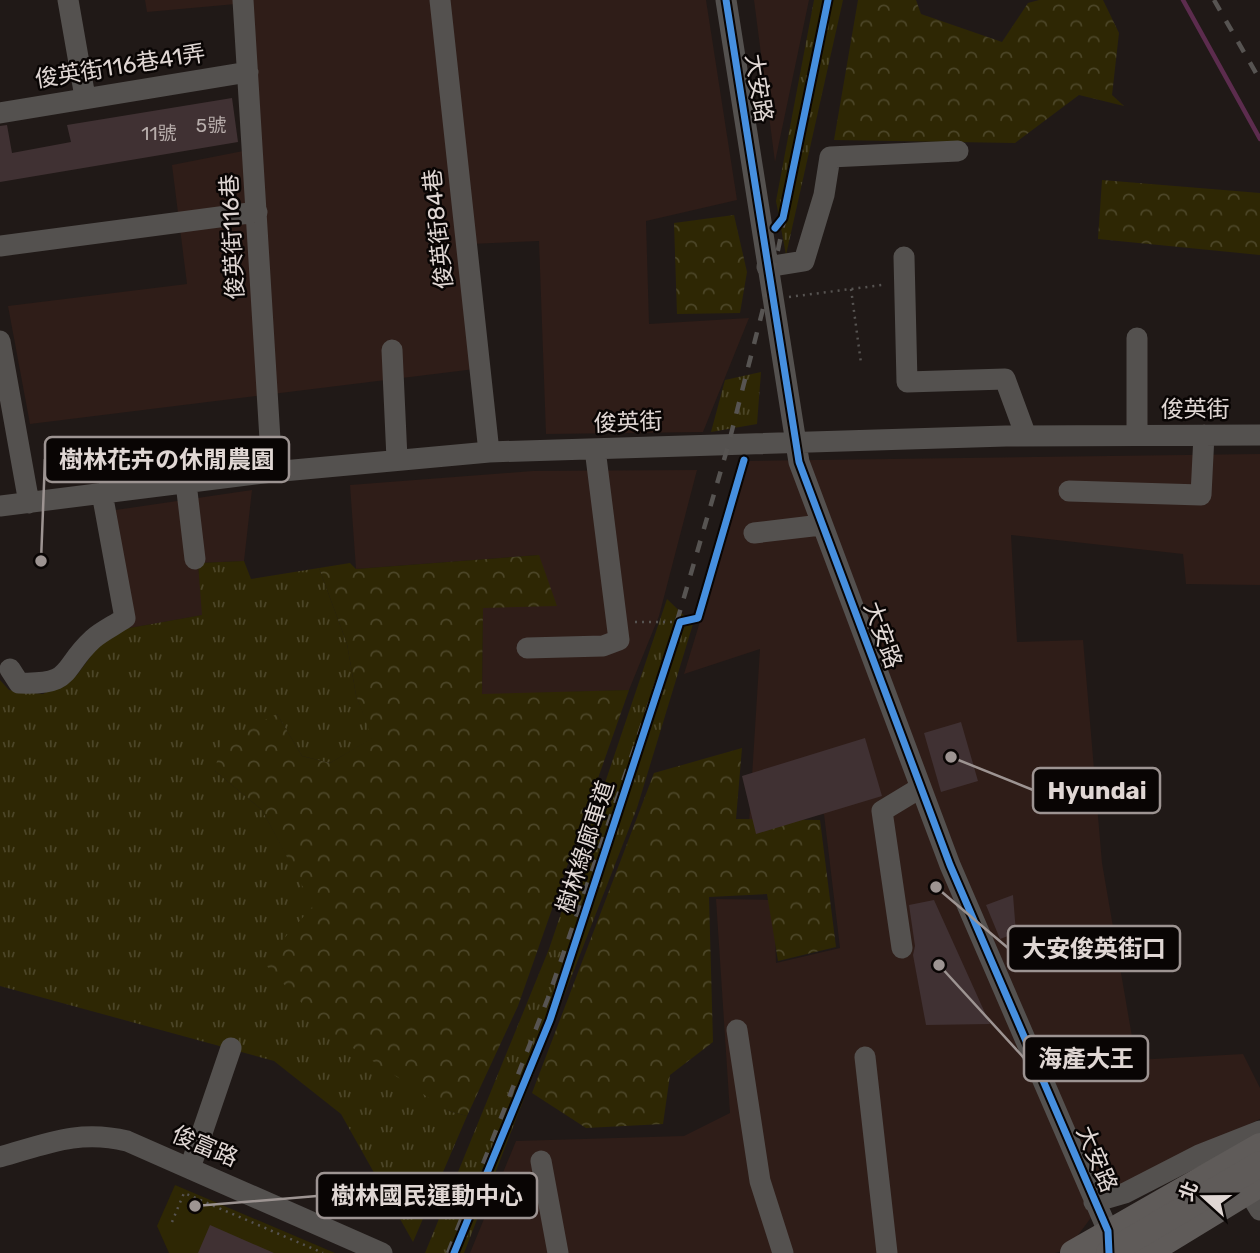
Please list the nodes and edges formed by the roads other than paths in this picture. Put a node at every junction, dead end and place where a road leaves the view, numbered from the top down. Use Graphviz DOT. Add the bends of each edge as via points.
graph roads {
  1 [pos="68,0"];
  2 [pos="243,0"];
  3 [pos="440,0"];
  4 [pos="726,0"];
  5 [pos="248,72"];
  6 [pos="85,97"];
  7 [pos="0,113"];
  8 [pos="958,151"];
  9 [pos="257,212"];
  10 [pos="0,246"];
  11 [pos="904,257"];
  12 [pos="767,267"];
  13 [pos="1137,338"];
  14 [pos="0,341"];
  15 [pos="393,350"];
  16 [pos="1137,435"];
  17 [pos="1204,435"];
  18 [pos="1260,435"];
  19 [pos="1026,436"];
  20 [pos="796,442"];
  21 [pos="595,449"];
  22 [pos="489,452"];
  23 [pos="397,459"];
  24 [pos="272,472"];
  25 [pos="186,483"];
  26 [pos="1069,491"];
  27 [pos="102,494"];
  28 [pos="29,503"];
  29 [pos="0,506"];
  30 [pos="821,525"];
  31 [pos="754,533"];
  32 [pos="195,559"];
  33 [pos="527,648"];
  34 [pos="9,669"];
  35 [pos="920,788"];
  36 [pos="902,948"];
  37 [pos="737,1030"];
  38 [pos="231,1048"];
  39 [pos="865,1057"];
  40 [pos="1260,1133"];
  41 [pos="1260,1146"];
  42 [pos="0,1157"];
  43 [pos="541,1161"];
  44 [pos="1260,1164"];
  45 [pos="190,1168"];
  46 [pos="1188,1187"];
  47 [pos="1257,1193"];
  48 [pos="1094,1202"];
  49 [pos="1109,1246"];
  50 [pos="382,1253"];
  51 [pos="558,1253"];
  52 [pos="783,1253"];
  53 [pos="887,1253"];
  54 [pos="1073,1253"];
  55 [pos="1134,1253"];
  56 [pos="1147,1253"];
  1 -- 6 [label="street"];
  2 -- 5 [label="street, 俊英街116巷"];
  3 -- 22 [label="street, 俊英街84巷"];
  4 -- 12 [label="street, 大安路"];
  5 -- 6 [label="street, 俊英街116巷41弄"];
  5 -- 9 [label="street, 俊英街116巷"];
  6 -- 7 [label="street, 俊英街116巷41弄"];
  8 -- 12 [label="street" via="830,157 804,261"];
  9 -- 10 [label="street"];
  9 -- 24 [label="street, 俊英街116巷"];
  11 -- 19 [label="street" via="907,382 1005,379"];
  12 -- 20 [label="street, 大安路"];
  13 -- 16 [label="street"];
  14 -- 28 [label="street"];
  15 -- 23 [label="street"];
  16 -- 17 [label="street, 俊英街"];
  16 -- 19 [label="street, 俊英街"];
  17 -- 18 [label="street, 俊英街"];
  17 -- 26 [label="street" via="1201,495"];
  19 -- 20 [label="street, 俊英街"];
  20 -- 21 [label="street, 俊英街"];
  20 -- 30 [label="street, 大安路"];
  21 -- 22 [label="street, 俊英街"];
  21 -- 33 [label="street" via="619,640 603,646"];
  22 -- 23 [label="street, 俊英街"];
  23 -- 24 [label="street, 俊英街"];
  24 -- 25 [label="street, 俊英街"];
  25 -- 27 [label="street, 俊英街"];
  25 -- 32 [label="street"];
  27 -- 28 [label="street, 俊英街"];
  27 -- 34 [label="street" via="125,618 93,639 71,668 48,684 19,683"];
  28 -- 29 [label="street, 俊英街"];
  30 -- 31 [label="street"];
  30 -- 35 [label="street, 大安路"];
  35 -- 36 [label="street" via="882,811"];
  35 -- 48 [label="street, 大安路"];
  37 -- 52 [label="street" via="760,1181"];
  38 -- 45 [label="street"];
  39 -- 53 [label="street"];
  40 -- 46 [label="street"];
  40 -- 48 [label="street" via="1199,1156 1125,1193"];
  41 -- 46 [label="main road"];
  42 -- 45 [label="street, 俊富路" via="79,1135 102,1134"];
  43 -- 51 [label="street"];
  44 -- 49 [label="main road, bridge"];
  45 -- 50 [label="street, 俊富路"];
  46 -- 49 [label="main road"];
  47 -- 56 [label="main road"];
  48 -- 49 [label="street, 大安路"];
  49 -- 54 [label="main road"];
  49 -- 55 [label="street, 大安路"];
}
